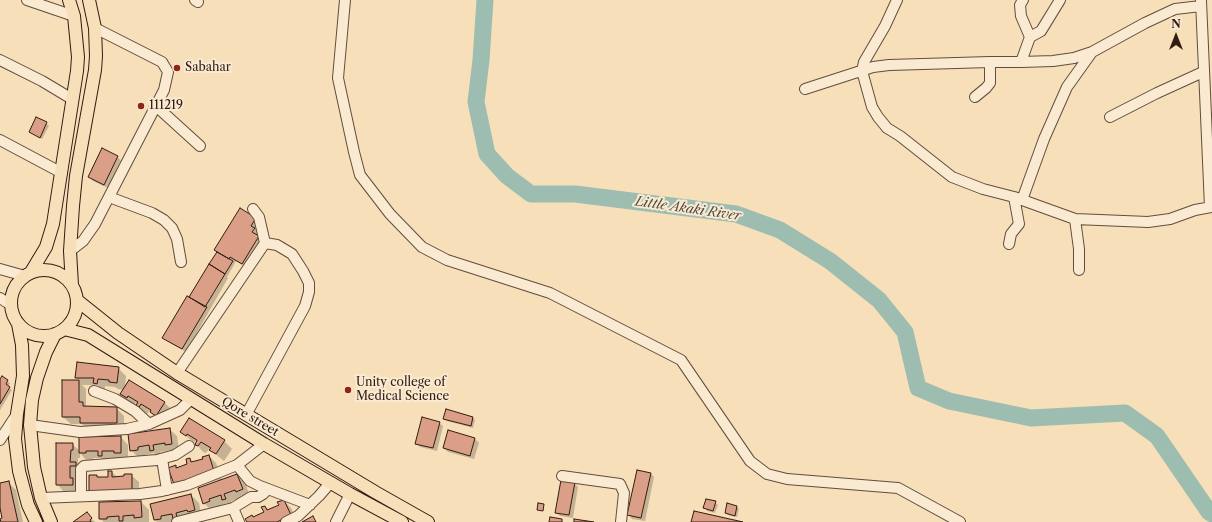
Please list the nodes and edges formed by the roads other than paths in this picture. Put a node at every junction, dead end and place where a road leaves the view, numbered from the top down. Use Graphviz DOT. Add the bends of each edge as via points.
graph roads {
  1 [pos="27,0"];
  2 [pos="69,0"];
  3 [pos="89,0"];
  4 [pos="345,0"];
  5 [pos="897,0"];
  6 [pos="1023,0"];
  7 [pos="1060,0"];
  8 [pos="1201,3"];
  9 [pos="74,16"];
  10 [pos="1207,18"];
  11 [pos="95,28"];
  12 [pos="1030,37"];
  13 [pos="1092,52"];
  14 [pos="0,60"];
  15 [pos="990,62"];
  16 [pos="1021,62"];
  17 [pos="862,71"];
  18 [pos="1206,77"];
  19 [pos="805,89"];
  20 [pos="974,97"];
  21 [pos="72,99"];
  22 [pos="156,106"];
  23 [pos="1110,117"];
  24 [pos="0,140"];
  25 [pos="200,146"];
  26 [pos="62,173"];
  27 [pos="109,197"];
  28 [pos="1018,198"];
  29 [pos="1211,207"];
  30 [pos="254,209"];
  31 [pos="1075,219"];
  32 [pos="265,243"];
  33 [pos="1009,244"];
  34 [pos="70,251"];
  35 [pos="181,262"];
  36 [pos="0,269"];
  37 [pos="1079,270"];
  38 [pos="28,274"];
  39 [pos="72,284"];
  40 [pos="0,298"];
  41 [pos="78,301"];
  42 [pos="11,305"];
  43 [pos="18,324"];
  44 [pos="60,332"];
  45 [pos="177,373"];
  46 [pos="94,391"];
  47 [pos="191,399"];
  48 [pos="17,414"];
  49 [pos="246,415"];
  50 [pos="149,424"];
  51 [pos="30,425"];
  52 [pos="0,440"];
  53 [pos="264,444"];
  54 [pos="189,446"];
  55 [pos="162,458"];
  56 [pos="237,464"];
  57 [pos="562,476"];
  58 [pos="250,481"];
  59 [pos="331,482"];
  60 [pos="268,489"];
  61 [pos="167,490"];
  62 [pos="350,494"];
  63 [pos="80,496"];
  64 [pos="251,497"];
  65 [pos="41,498"];
  66 [pos="310,505"];
  67 [pos="233,508"];
  68 [pos="36,522"];
  69 [pos="51,522"];
  70 [pos="177,522"];
  71 [pos="239,522"];
  72 [pos="286,522"];
  73 [pos="336,522"];
  74 [pos="402,522"];
  75 [pos="428,522"];
  76 [pos="621,522"];
  77 [pos="960,522"];
  1 -- 9 [label="street"];
  2 -- 9 [label="main road"];
  3 -- 11 [label="main road"];
  4 -- 77 [label="street" via="338,78 360,175 390,214 422,248 446,260 550,293 681,360 750,461 767,474 787,479 898,488"];
  5 -- 17 [label="street" via="864,62"];
  6 -- 12 [label="street" via="1020,5 1021,16"];
  7 -- 12 [label="street" via="1040,31"];
  8 -- 10 [label="street"];
  8 -- 13 [label="street" via="1175,9"];
  9 -- 21 [label="main road" via="78,57"];
  10 -- 18 [label="street"];
  11 -- 22 [label="street" via="162,62 168,72 164,90"];
  11 -- 34 [label="main road" via="95,70 76,176"];
  12 -- 16 [label="street"];
  13 -- 16 [label="street" via="1053,61"];
  13 -- 28 [label="street" via="1067,88"];
  14 -- 21 [label="street"];
  15 -- 16 [label="street"];
  15 -- 17 [label="street" via="889,65"];
  15 -- 20 [label="street" via="990,83"];
  17 -- 19 [label="street"];
  17 -- 28 [label="street" via="872,107 887,128 952,177 983,189"];
  18 -- 23 [label="street" via="1156,93"];
  18 -- 29 [label="street"];
  21 -- 26 [label="main road"];
  22 -- 25 [label="street"];
  22 -- 27 [label="street"];
  24 -- 26 [label="street"];
  26 -- 38 [label="main road" via="46,248"];
  27 -- 34 [label="street" via="83,241"];
  27 -- 35 [label="street" via="164,220 172,228 177,239"];
  28 -- 31 [label="street"];
  28 -- 33 [label="street" via="1019,224 1011,234"];
  29 -- 31 [label="street" via="1170,219 1148,222"];
  30 -- 32 [label="street" via="259,217"];
  31 -- 37 [label="street"];
  32 -- 45 [label="street"];
  32 -- 49 [label="street" via="277,245 292,254 304,271 309,283 309,292 305,306"];
  34 -- 39 [label="main road"];
  36 -- 38 [label="street"];
  38 -- 39 [label="main road" via="42,270 54,271"];
  38 -- 42 [label="main road" via="14,289"];
  39 -- 41 [label="main road"];
  40 -- 42 [label="street"];
  41 -- 44 [label="main road" via="75,317"];
  41 -- 45 [label="main road, Qore street" via="118,333"];
  42 -- 43 [label="main road"];
  43 -- 44 [label="main road" via="35,335 45,336"];
  43 -- 48 [label="main road" via="23,376"];
  44 -- 47 [label="main road, Qore street" via="88,335"];
  44 -- 51 [label="main road" via="46,352 37,378"];
  45 -- 49 [label="main road, Qore street"];
  46 -- 50 [label="street" via="115,399 135,411"];
  47 -- 50 [label="street" via="180,410"];
  47 -- 53 [label="main road, Qore street"];
  48 -- 52 [label="street"];
  48 -- 68 [label="main road" via="15,439 19,471 28,505"];
  49 -- 75 [label="main road, Qore street"];
  50 -- 51 [label="street" via="127,429 80,432"];
  51 -- 65 [label="main road" via="34,467"];
  53 -- 56 [label="street"];
  53 -- 59 [label="main road, Qore street"];
  54 -- 55 [label="street"];
  55 -- 61 [label="street"];
  55 -- 63 [label="street" via="84,466 81,468"];
  56 -- 58 [label="street"];
  56 -- 61 [label="street" via="188,485"];
  57 -- 76 [label="street" via="620,484 624,493"];
  58 -- 60 [label="street"];
  58 -- 64 [label="street"];
  59 -- 62 [label="main road, Qore street"];
  59 -- 66 [label="street"];
  60 -- 64 [label="street" via="258,497"];
  60 -- 66 [label="street"];
  61 -- 63 [label="street" via="140,494"];
  62 -- 73 [label="street"];
  62 -- 74 [label="main road, Qore street"];
  63 -- 65 [label="street"];
  64 -- 67 [label="street"];
  65 -- 69 [label="main road"];
  66 -- 72 [label="street" via="298,516"];
  67 -- 70 [label="street"];
  67 -- 71 [label="street"];
}
